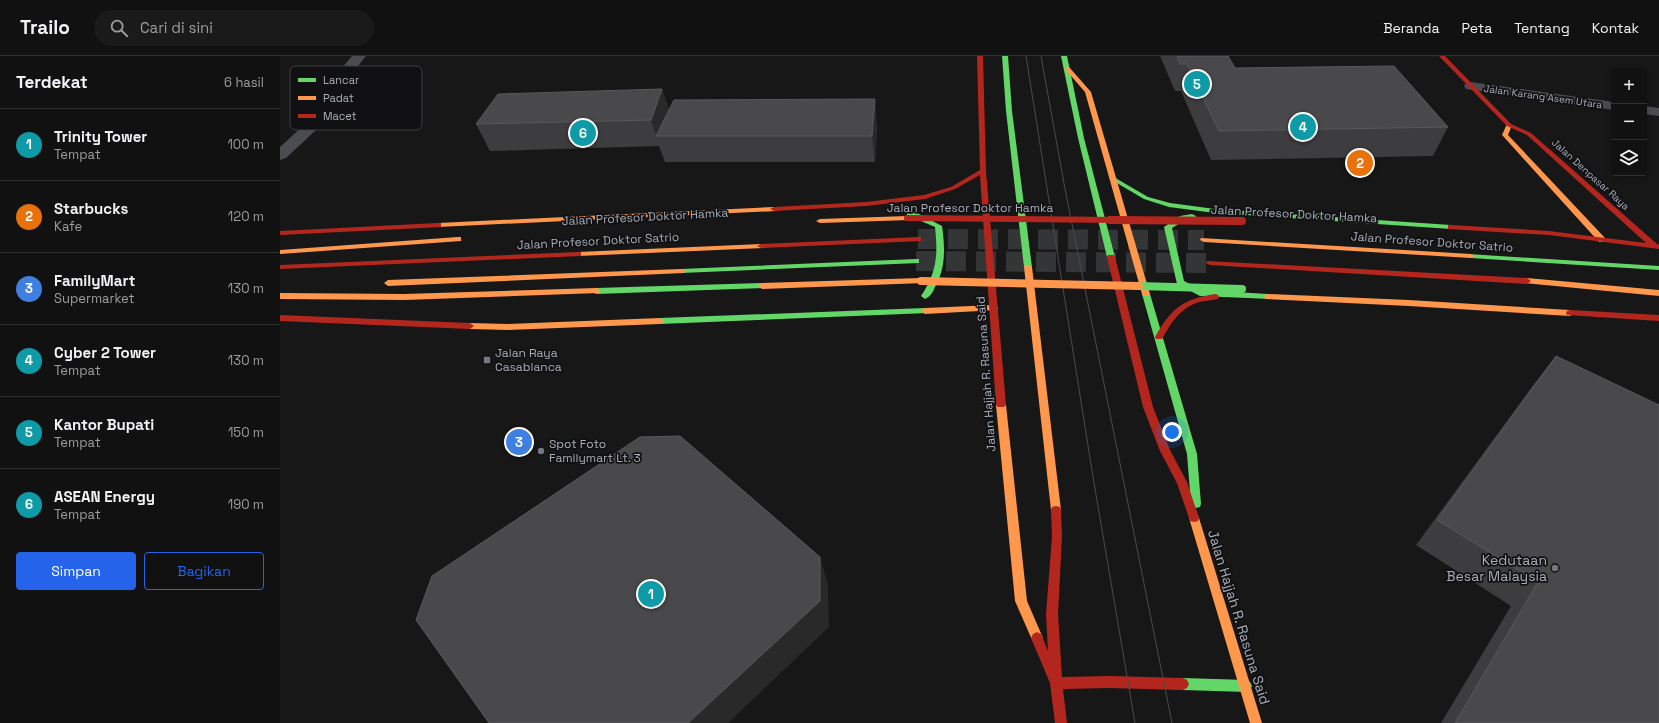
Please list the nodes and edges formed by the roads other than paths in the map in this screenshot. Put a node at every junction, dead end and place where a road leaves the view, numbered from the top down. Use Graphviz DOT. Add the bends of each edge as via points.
graph roads {
  1 [pos="359,56"];
  2 [pos="980,56"];
  3 [pos="1005,56"];
  4 [pos="1064,56"];
  5 [pos="1442,56"];
  6 [pos="351,66"];
  7 [pos="1066,67"];
  8 [pos="1471,86"];
  9 [pos="1611,106"];
  10 [pos="1647,110"];
  11 [pos="1659,112"];
  12 [pos="1509,125"];
  13 [pos="307,130"];
  14 [pos="280,155"];
  15 [pos="983,171"];
  16 [pos="1112,178"];
  17 [pos="866,204"];
  18 [pos="1214,211"];
  19 [pos="810,222"];
  20 [pos="280,233"];
  21 [pos="466,239"];
  22 [pos="918,239"];
  23 [pos="1204,240"];
  24 [pos="1602,240"];
  25 [pos="1526,241"];
  26 [pos="1565,245"];
  27 [pos="1656,246"];
  28 [pos="280,252"];
  29 [pos="1659,256"];
  30 [pos="916,260"];
  31 [pos="1210,263"];
  32 [pos="280,267"];
  33 [pos="1659,268"];
  34 [pos="377,283"];
  35 [pos="323,287"];
  36 [pos="1659,293"];
  37 [pos="280,295"];
  38 [pos="1230,295"];
  39 [pos="1460,296"];
  40 [pos="994,308"];
  41 [pos="893,311"];
  42 [pos="280,318"];
  43 [pos="1659,318"];
  44 [pos="1159,337"];
  45 [pos="1195,520"];
  46 [pos="1056,683"];
  47 [pos="1246,686"];
  48 [pos="1061,723"];
  49 [pos="1256,723"];
  1 -- 6 [label="street"];
  2 -- 15 [label="main road, Jalan Hajjah R. Rasuna Said"];
  3 -- 46 [label="main road, Jalan Hajjah R. Rasuna Said" via="1010,119 1056,497 1057,536 1052,614"];
  4 -- 7 [label="main road, Jalan Hajjah R. Rasuna Said"];
  5 -- 8 [label="main road, Jalan Denpasar Raya"];
  7 -- 16 [label="main road, Jalan Hajjah R. Rasuna Said" via="1088,92"];
  7 -- 45 [label="main road, Jalan Hajjah R. Rasuna Said" via="1081,138 1148,407 1165,451 1182,482"];
  8 -- 9 [label="street, Jalan Karang Asem Utara"];
  8 -- 12 [label="main road, Jalan Denpasar Raya"];
  10 -- 11 [label="street"];
  12 -- 24 [label="main road" via="1505,135"];
  12 -- 27 [label="main road, Jalan Denpasar Raya" via="1529,134"];
  13 -- 14 [label="street"];
  15 -- 17 [label="main road" via="954,188 925,197"];
  15 -- 40 [label="main road, Jalan Hajjah R. Rasuna Said"];
  16 -- 18 [label="main road" via="1146,198"];
  16 -- 44 [label="main road, Jalan Hajjah R. Rasuna Said"];
  17 -- 20 [label="main road"];
  17 -- 41 [label="main road" via="903,210 930,221 938,226 941,235 938,275 931,292 919,301"];
  18 -- 24 [label="main road" via="1549,233"];
  18 -- 38 [label="main road" via="1183,218 1168,227 1180,282 1200,292"];
  19 -- 25 [label="main road, Jalan Profesor Doktor Hamka, bridge" via="907,218 1242,221"];
  21 -- 28 [label="main road"];
  22 -- 32 [label="main road, Jalan Profesor Doktor Satrio"];
  23 -- 33 [label="main road, Jalan Profesor Doktor Satrio"];
  24 -- 27 [label="main road"];
  26 -- 29 [label="main road"];
  30 -- 34 [label="main road"];
  31 -- 36 [label="main road" via="1595,285"];
  35 -- 37 [label="main road"];
  37 -- 39 [label="main road, bridge" via="404,297 921,280"];
  38 -- 43 [label="main road"];
  38 -- 44 [label="main road" via="1198,298 1183,304 1170,316"];
  40 -- 41 [label="main road"];
  40 -- 46 [label="main road, Jalan Hajjah R. Rasuna Said" via="1004,451 1021,601"];
  41 -- 42 [label="main road" via="508,328"];
  44 -- 45 [label="main road, Jalan Hajjah R. Rasuna Said" via="1192,454 1196,487"];
  45 -- 47 [label="main road, Jalan Hajjah R. Rasuna Said"];
  46 -- 47 [label="main road"];
  46 -- 48 [label="main road, Jalan Hajjah R. Rasuna Said"];
  47 -- 49 [label="main road, Jalan Hajjah R. Rasuna Said"];
}
